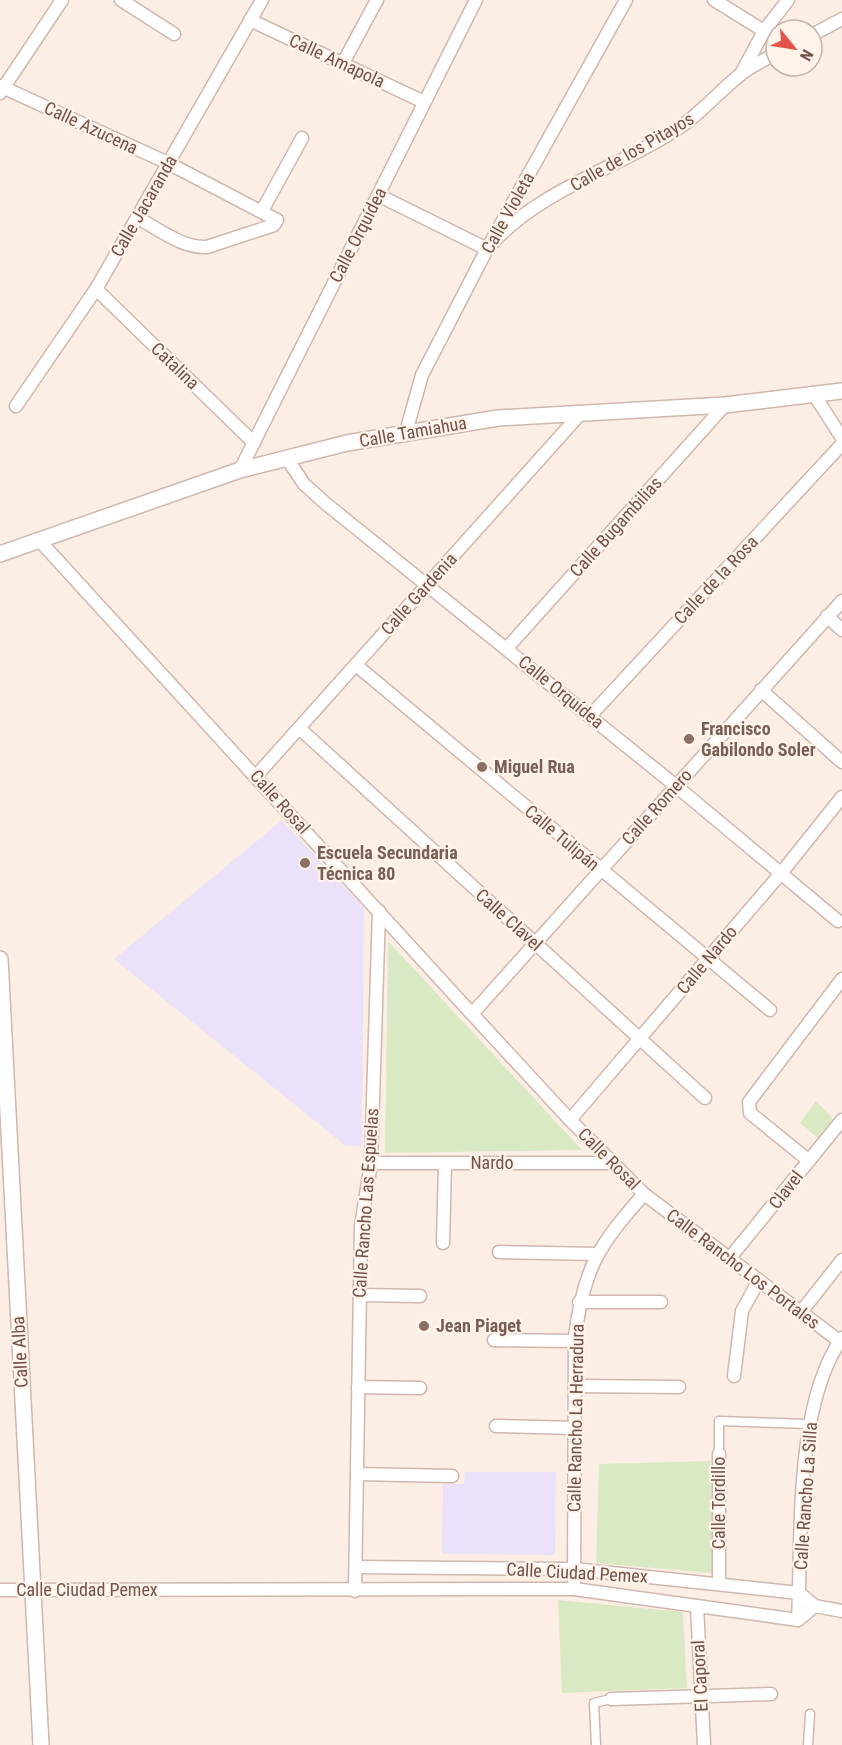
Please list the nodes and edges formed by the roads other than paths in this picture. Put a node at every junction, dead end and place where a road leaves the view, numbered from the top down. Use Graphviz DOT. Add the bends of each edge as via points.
graph roads {
  1 [pos="62,0"];
  2 [pos="121,0"];
  3 [pos="262,0"];
  4 [pos="377,0"];
  5 [pos="476,0"];
  6 [pos="626,0"];
  7 [pos="714,0"];
  8 [pos="788,0"];
  9 [pos="774,18"];
  10 [pos="842,19"];
  11 [pos="250,20"];
  12 [pos="824,29"];
  13 [pos="764,31"];
  14 [pos="174,34"];
  15 [pos="764,61"];
  16 [pos="343,63"];
  17 [pos="741,73"];
  18 [pos="1,89"];
  19 [pos="424,102"];
  20 [pos="302,138"];
  21 [pos="168,163"];
  22 [pos="378,195"];
  23 [pos="262,211"];
  24 [pos="138,218"];
  25 [pos="487,249"];
  26 [pos="96,289"];
  27 [pos="842,391"];
  28 [pos="813,393"];
  29 [pos="725,405"];
  30 [pos="16,406"];
  31 [pos="581,412"];
  32 [pos="406,432"];
  33 [pos="842,438"];
  34 [pos="254,443"];
  35 [pos="842,444"];
  36 [pos="288,460"];
  37 [pos="240,470"];
  38 [pos="39,540"];
  39 [pos="0,554"];
  40 [pos="428,584"];
  41 [pos="842,601"];
  42 [pos="827,616"];
  43 [pos="842,630"];
  44 [pos="507,648"];
  45 [pos="356,664"];
  46 [pos="761,690"];
  47 [pos="590,716"];
  48 [pos="299,728"];
  49 [pos="842,762"];
  50 [pos="256,776"];
  51 [pos="676,786"];
  52 [pos="842,797"];
  53 [pos="601,870"];
  54 [pos="782,872"];
  55 [pos="379,911"];
  56 [pos="838,921"];
  57 [pos="535,943"];
  58 [pos="0,958"];
  59 [pos="707,959"];
  60 [pos="842,979"];
  61 [pos="1,993"];
  62 [pos="770,1010"];
  63 [pos="472,1014"];
  64 [pos="640,1039"];
  65 [pos="705,1098"];
  66 [pos="570,1120"];
  67 [pos="842,1120"];
  68 [pos="808,1160"];
  69 [pos="371,1163"];
  70 [pos="613,1163"];
  71 [pos="445,1164"];
  72 [pos="644,1194"];
  73 [pos="443,1243"];
  74 [pos="499,1252"];
  75 [pos="597,1254"];
  76 [pos="729,1259"];
  77 [pos="842,1260"];
  78 [pos="759,1280"];
  79 [pos="359,1295"];
  80 [pos="420,1296"];
  81 [pos="579,1302"];
  82 [pos="661,1302"];
  83 [pos="801,1311"];
  84 [pos="494,1340"];
  85 [pos="575,1341"];
  86 [pos="841,1341"];
  87 [pos="734,1376"];
  88 [pos="575,1386"];
  89 [pos="358,1387"];
  90 [pos="679,1387"];
  91 [pos="420,1388"];
  92 [pos="809,1424"];
  93 [pos="496,1426"];
  94 [pos="575,1428"];
  95 [pos="719,1454"];
  96 [pos="357,1474"];
  97 [pos="452,1476"];
  98 [pos="357,1567"];
  99 [pos="574,1569"];
  100 [pos="719,1584"];
  101 [pos="0,1590"];
  102 [pos="33,1590"];
  103 [pos="574,1590"];
  104 [pos="355,1592"];
  105 [pos="800,1593"];
  106 [pos="697,1606"];
  107 [pos="815,1606"];
  108 [pos="842,1611"];
  109 [pos="798,1620"];
  110 [pos="771,1694"];
  111 [pos="701,1696"];
  112 [pos="611,1699"];
  113 [pos="810,1714"];
  114 [pos="41,1745"];
  115 [pos="596,1745"];
  116 [pos="704,1745"];
  117 [pos="808,1745"];
  1 -- 18 [label="street"];
  2 -- 14 [label="street"];
  3 -- 11 [label="street, Calle Jacaranda"];
  4 -- 16 [label="street"];
  5 -- 19 [label="street, Calle Orquídea"];
  6 -- 25 [label="street, Calle Violeta"];
  7 -- 13 [label="street"];
  8 -- 9 [label="street"];
  10 -- 12 [label="street"];
  11 -- 16 [label="street, Calle Amapola"];
  11 -- 21 [label="street, Calle Jacaranda"];
  13 -- 17 [label="street"];
  15 -- 17 [label="street, Calle de los Pitayos"];
  16 -- 19 [label="street, Calle Amapola"];
  17 -- 25 [label="street, Calle de los Pitayos" via="702,111 672,133 536,206 503,230"];
  18 -- 21 [label="street, Calle Azucena"];
  19 -- 22 [label="street, Calle Orquídea"];
  20 -- 23 [label="street"];
  21 -- 23 [label="street, Calle Azucena"];
  21 -- 24 [label="street, Calle Jacaranda"];
  22 -- 25 [label="street"];
  22 -- 34 [label="street, Calle Orquídea"];
  23 -- 24 [label="street, Calle Azucena" via="277,220 274,225 198,248"];
  24 -- 26 [label="street, Calle Jacaranda"];
  25 -- 32 [label="street, Calle Violeta" via="422,375"];
  26 -- 30 [label="street, Calle Jacaranda"];
  26 -- 34 [label="street, Catalina"];
  27 -- 28 [label="street, Calle Tamiahua"];
  28 -- 29 [label="street, Calle Tamiahua"];
  28 -- 33 [label="street"];
  29 -- 31 [label="street, Calle Tamiahua"];
  29 -- 44 [label="street, Calle Bugambilias"];
  31 -- 32 [label="street, Calle Tamiahua" via="498,418"];
  31 -- 40 [label="street, Calle Gardenia"];
  32 -- 36 [label="street, Calle Tamiahua"];
  34 -- 37 [label="street, Calle Orquídea"];
  35 -- 47 [label="street, Calle de la Rosa"];
  36 -- 37 [label="street, Calle Tamiahua"];
  36 -- 40 [label="street, Calle Orquídea" via="304,484 325,503"];
  37 -- 38 [label="street, Calle Tamiahua"];
  38 -- 39 [label="street, Calle Tamiahua"];
  38 -- 50 [label="street, Calle Rosal"];
  40 -- 44 [label="street, Calle Orquídea"];
  40 -- 45 [label="street, Calle Gardenia"];
  41 -- 42 [label="street, Calle Romero"];
  42 -- 43 [label="street"];
  42 -- 46 [label="street, Calle Romero"];
  44 -- 47 [label="street, Calle Orquídea"];
  45 -- 48 [label="street, Calle Gardenia"];
  45 -- 53 [label="street, Calle Tulipán"];
  46 -- 49 [label="street"];
  46 -- 51 [label="street, Calle Romero"];
  47 -- 51 [label="street, Calle Orquídea"];
  48 -- 50 [label="street, Calle Gardenia"];
  48 -- 57 [label="street, Calle Clavel"];
  50 -- 55 [label="street, Calle Rosal"];
  51 -- 53 [label="street, Calle Romero"];
  51 -- 54 [label="street, Calle Orquídea"];
  52 -- 54 [label="street, Calle Nardo"];
  53 -- 57 [label="street, Calle Romero"];
  53 -- 59 [label="street, Calle Tulipán"];
  54 -- 56 [label="street, Calle Orquídea"];
  54 -- 59 [label="street, Calle Nardo"];
  55 -- 63 [label="street, Calle Rosal"];
  55 -- 69 [label="street, Calle Rancho Las Espuelas"];
  57 -- 63 [label="street, Calle Romero"];
  57 -- 64 [label="street, Calle Clavel"];
  58 -- 61 [label="street, Calle Alba"];
  59 -- 62 [label="street, Calle Tulipán"];
  59 -- 64 [label="street, Calle Nardo"];
  60 -- 68 [label="street" via="749,1102 750,1113"];
  61 -- 102 [label="street, Calle Alba"];
  63 -- 66 [label="street, Calle Rosal"];
  64 -- 65 [label="street, Calle Clavel"];
  64 -- 66 [label="street, Calle Nardo"];
  66 -- 70 [label="street, Calle Rosal"];
  67 -- 68 [label="street, Clavel"];
  68 -- 76 [label="street, Clavel"];
  69 -- 71 [label="street, Nardo"];
  69 -- 79 [label="street, Calle Rancho Las Espuelas" via="362,1213"];
  70 -- 71 [label="street, Nardo"];
  70 -- 72 [label="street, Calle Rosal"];
  71 -- 73 [label="street"];
  72 -- 75 [label="street, Calle Rancho La Herradura"];
  72 -- 76 [label="street, Calle Rancho Los Portales"];
  74 -- 75 [label="street"];
  75 -- 81 [label="street, Calle Rancho La Herradura"];
  76 -- 78 [label="street, Calle Rancho Los Portales"];
  77 -- 83 [label="street"];
  78 -- 83 [label="street, Calle Rancho Los Portales"];
  78 -- 87 [label="street" via="742,1311"];
  79 -- 80 [label="street"];
  79 -- 89 [label="street, Calle Rancho Las Espuelas"];
  81 -- 82 [label="street"];
  81 -- 85 [label="street, Calle Rancho La Herradura"];
  83 -- 86 [label="street, Calle Rancho Los Portales"];
  84 -- 85 [label="street"];
  85 -- 88 [label="street, Calle Rancho La Herradura"];
  86 -- 92 [label="street, Calle Rancho La Silla" via="819,1387"];
  88 -- 90 [label="street"];
  88 -- 94 [label="street, Calle Rancho La Herradura"];
  89 -- 91 [label="street"];
  89 -- 96 [label="street, Calle Rancho Las Espuelas"];
  92 -- 95 [label="street, Calle Tordillo" via="719,1421"];
  92 -- 105 [label="street, Calle Rancho La Silla"];
  93 -- 94 [label="street"];
  94 -- 99 [label="street, Calle Rancho La Herradura"];
  95 -- 100 [label="street, Calle Tordillo"];
  96 -- 97 [label="street"];
  96 -- 98 [label="street, Calle Rancho Las Espuelas"];
  98 -- 99 [label="street, Calle Ciudad Pemex"];
  98 -- 104 [label="street"];
  99 -- 100 [label="street, Calle Ciudad Pemex"];
  99 -- 103 [label="street, Calle Rancho La Herradura"];
  100 -- 105 [label="street, Calle Ciudad Pemex"];
  101 -- 102 [label="street, Calle Ciudad Pemex"];
  102 -- 104 [label="street, Calle Ciudad Pemex"];
  102 -- 114 [label="street, Calle Alba"];
  103 -- 104 [label="street, Calle Ciudad Pemex"];
  103 -- 106 [label="street, Calle Ciudad Pemex"];
  105 -- 107 [label="street"];
  105 -- 109 [label="street, Calle Rancho La Silla"];
  106 -- 109 [label="street, Calle Ciudad Pemex"];
  106 -- 111 [label="street, El Caporal"];
  107 -- 108 [label="street"];
  107 -- 109 [label="street"];
  110 -- 111 [label="street"];
  111 -- 112 [label="street"];
  111 -- 116 [label="street, El Caporal"];
  112 -- 115 [label="street" via="594,1703"];
  113 -- 117 [label="street"];
}
